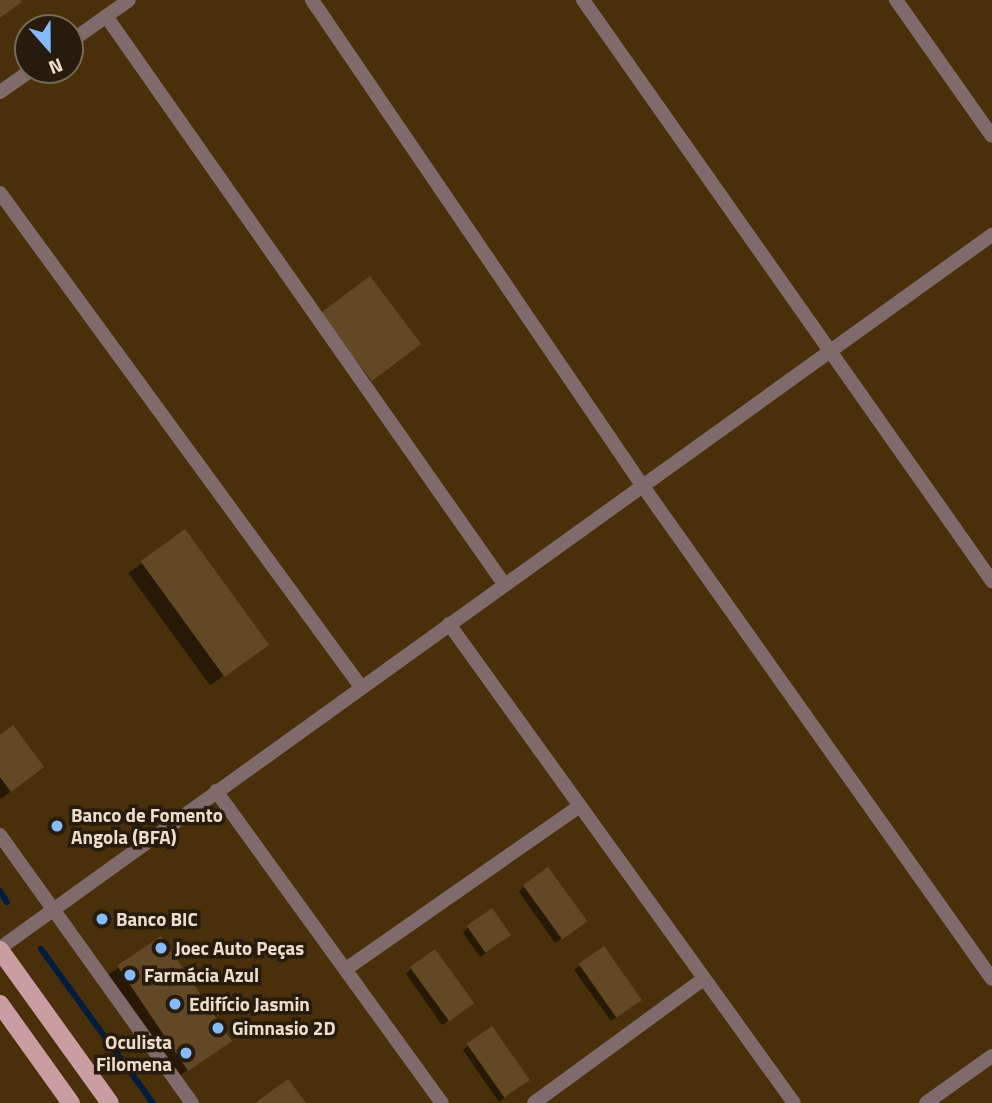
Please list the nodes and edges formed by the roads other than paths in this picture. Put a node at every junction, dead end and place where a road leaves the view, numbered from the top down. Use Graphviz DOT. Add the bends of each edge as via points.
graph roads {
  1 [pos="129,0"];
  2 [pos="312,0"];
  3 [pos="583,0"];
  4 [pos="896,0"];
  5 [pos="106,16"];
  6 [pos="84,32"];
  7 [pos="992,136"];
  8 [pos="0,193"];
  9 [pos="992,234"];
  10 [pos="828,350"];
  11 [pos="642,485"];
  12 [pos="992,581"];
  13 [pos="504,584"];
  14 [pos="449,624"];
  15 [pos="360,687"];
  16 [pos="216,791"];
  17 [pos="577,808"];
  18 [pos="0,835"];
  19 [pos="54,907"];
  20 [pos="0,949"];
  21 [pos="346,969"];
  22 [pos="992,979"];
  23 [pos="702,980"];
  24 [pos="0,1004"];
  25 [pos="992,1056"];
  26 [pos="71,1103"];
  27 [pos="110,1103"];
  28 [pos="192,1103"];
  29 [pos="442,1103"];
  30 [pos="534,1103"];
  31 [pos="794,1103"];
  32 [pos="926,1103"];
  1 -- 5 [label="street"];
  2 -- 11 [label="street"];
  3 -- 10 [label="street"];
  4 -- 7 [label="street"];
  5 -- 6 [label="street"];
  5 -- 13 [label="street"];
  8 -- 15 [label="street"];
  9 -- 10 [label="street"];
  10 -- 11 [label="street"];
  10 -- 12 [label="street"];
  11 -- 13 [label="street"];
  11 -- 22 [label="street"];
  13 -- 14 [label="street"];
  14 -- 15 [label="street"];
  14 -- 17 [label="street"];
  15 -- 16 [label="street"];
  16 -- 19 [label="street"];
  16 -- 21 [label="street"];
  17 -- 21 [label="street"];
  17 -- 23 [label="street"];
  18 -- 19 [label="street"];
  19 -- 20 [label="street"];
  19 -- 28 [label="street"];
  20 -- 27 [label="main road"];
  21 -- 29 [label="street"];
  23 -- 30 [label="street"];
  23 -- 31 [label="street"];
  24 -- 26 [label="main road"];
  25 -- 32 [label="street"];
}
